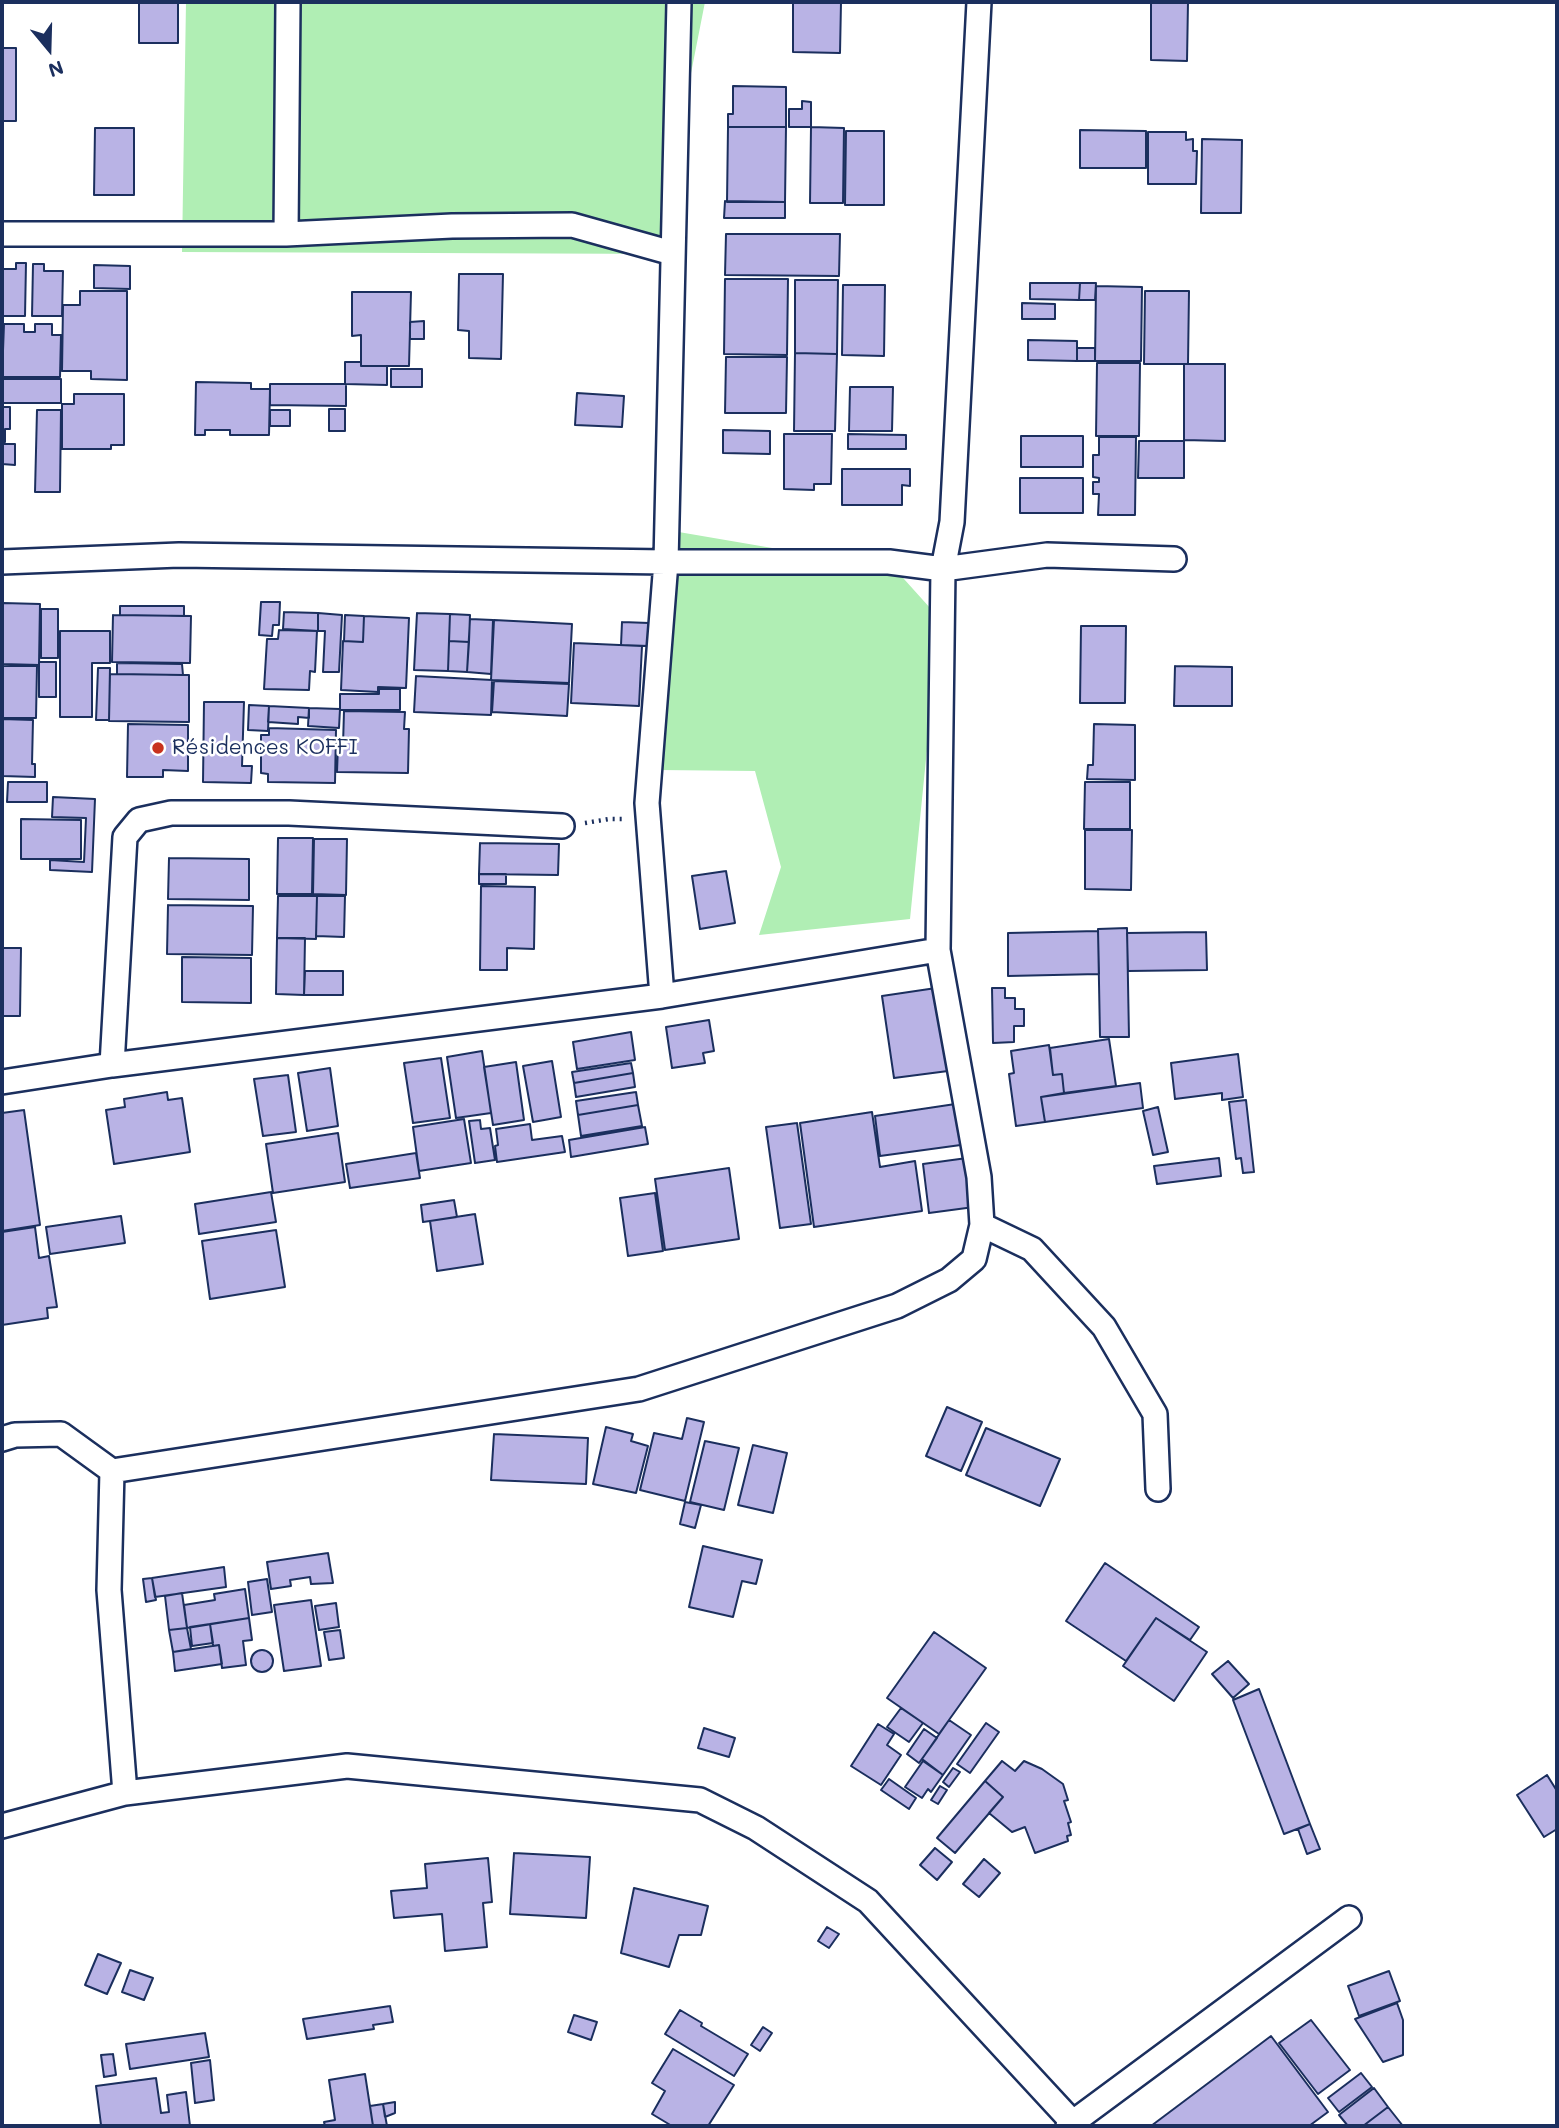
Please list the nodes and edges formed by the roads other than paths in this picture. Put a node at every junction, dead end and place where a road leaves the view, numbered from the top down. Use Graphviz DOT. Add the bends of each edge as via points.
graph roads {
  1 [pos="288,2"];
  2 [pos="679,2"];
  3 [pos="979,2"];
  4 [pos="2,234"];
  5 [pos="286,234"];
  6 [pos="672,253"];
  7 [pos="1174,559"];
  8 [pos="2,562"];
  9 [pos="666,562"];
  10 [pos="943,569"];
  11 [pos="562,826"];
  12 [pos="938,950"];
  13 [pos="662,996"];
  14 [pos="112,1065"];
  15 [pos="2,1082"];
  16 [pos="982,1225"];
  17 [pos="2,1439"];
  18 [pos="112,1471"];
  19 [pos="1157,1489"];
  20 [pos="125,1793"];
  21 [pos="2,1826"];
  22 [pos="1349,1918"];
  23 [pos="1072,2125"];
  1 -- 5 [label="street"];
  2 -- 6 [label="street"];
  3 -- 10 [label="street" via="952,522"];
  4 -- 5 [label="street"];
  5 -- 6 [label="street" via="572,225"];
  6 -- 9 [label="street"];
  7 -- 10 [label="street" via="1047,555"];
  8 -- 9 [label="street" via="179,555"];
  9 -- 10 [label="street" via="889,562"];
  9 -- 13 [label="street" via="648,803"];
  10 -- 12 [label="street"];
  11 -- 14 [label="street" via="289,813 171,813 139,820 125,838"];
  12 -- 13 [label="street"];
  12 -- 16 [label="street" via="979,1177"];
  13 -- 14 [label="street"];
  14 -- 15 [label="street"];
  16 -- 18 [label="street" via="974,1258 949,1280 897,1306 639,1389"];
  16 -- 19 [label="street" via="1032,1249 1104,1327 1155,1413"];
  17 -- 18 [label="street" via="61,1434"];
  18 -- 20 [label="street" via="110,1590"];
  20 -- 21 [label="street"];
  20 -- 23 [label="street" via="348,1766 701,1800 756,1828 868,1901"];
  22 -- 23 [label="street"];
}
